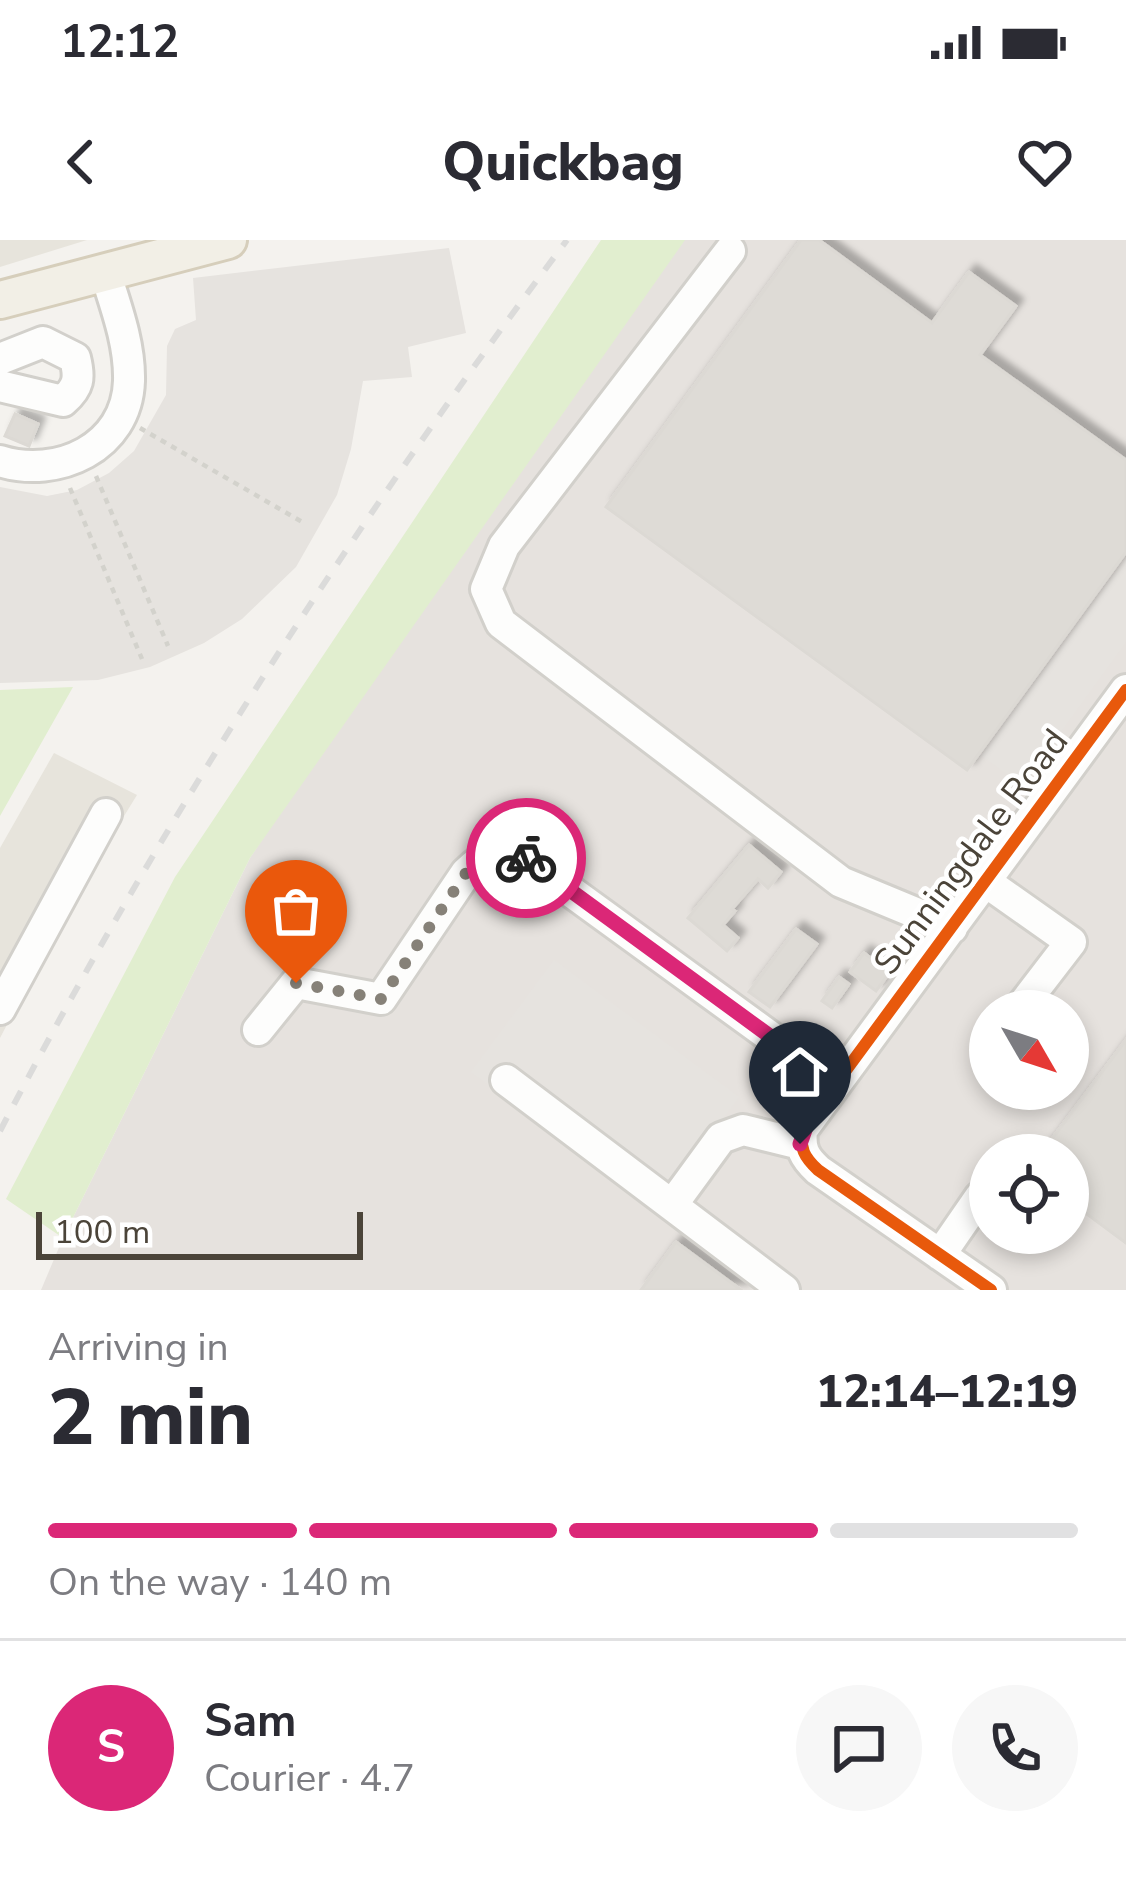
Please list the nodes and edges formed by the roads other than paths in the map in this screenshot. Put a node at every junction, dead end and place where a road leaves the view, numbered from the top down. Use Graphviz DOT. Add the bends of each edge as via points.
graph roads {
  1 [pos="228,240"];
  2 [pos="730,251"];
  3 [pos="104,272"];
  4 [pos="0,300"];
  5 [pos="0,359"];
  6 [pos="0,386"];
  7 [pos="0,461"];
  8 [pos="1108,699"];
  9 [pos="106,814"];
  10 [pos="986,882"];
  11 [pos="952,928"];
  12 [pos="1034,990"];
  13 [pos="0,1009"];
  14 [pos="258,1030"];
  15 [pos="506,1080"];
  16 [pos="834,1083"];
  17 [pos="800,1144"];
  18 [pos="672,1205"];
  19 [pos="969,1214"];
  20 [pos="940,1255"];
  21 [pos="784,1290"];
  22 [pos="991,1290"];
  1 -- 3 [label="main road"];
  2 -- 11 [label="street" via="504,546 486,589 501,623 841,882"];
  3 -- 4 [label="main road"];
  3 -- 7 [label="street" via="130,378 122,411 75,461 33,469"];
  5 -- 6 [label="street" via="43,342 75,358 80,376 63,401"];
  8 -- 10 [label="street, Sunningdale Road"];
  9 -- 13 [label="street"];
  10 -- 11 [label="street, Sunningdale Road"];
  10 -- 12 [label="street" via="1071,941"];
  11 -- 16 [label="street, Sunningdale Road"];
  14 -- 16 [label="street" via="296,983 381,999 466,873 499,850 518,853"];
  15 -- 18 [label="street"];
  16 -- 17 [label="street, Sunningdale Road"];
  17 -- 18 [label="street" via="743,1130 722,1138"];
  17 -- 20 [label="street" via="818,1170"];
  18 -- 21 [label="street"];
  19 -- 20 [label="street"];
  20 -- 22 [label="street"];
}
